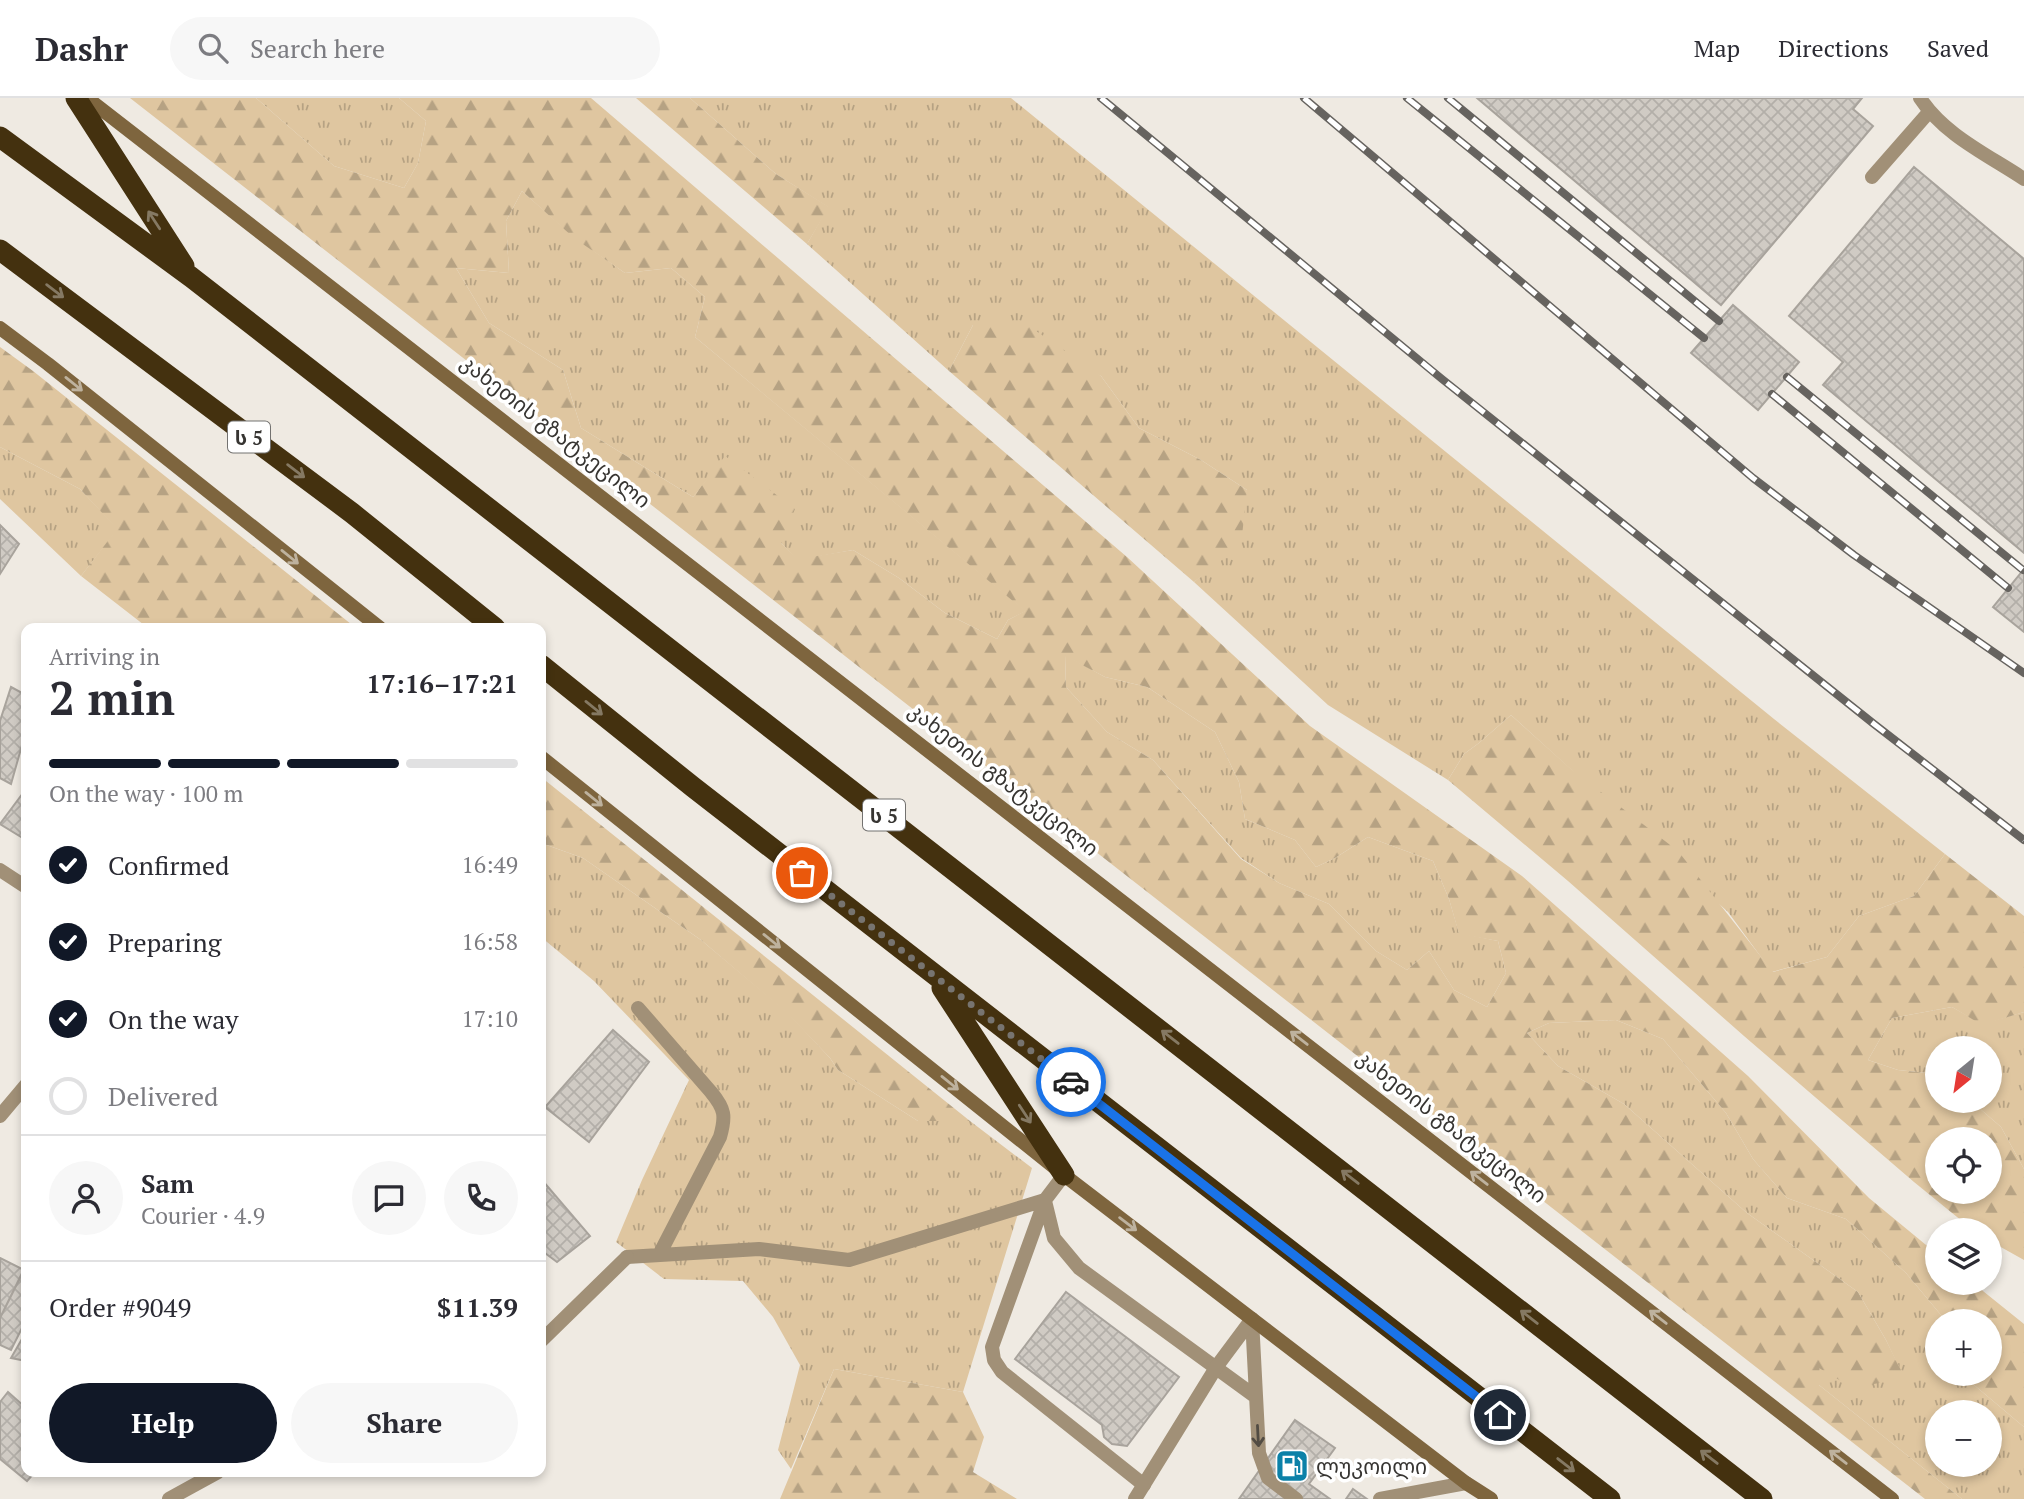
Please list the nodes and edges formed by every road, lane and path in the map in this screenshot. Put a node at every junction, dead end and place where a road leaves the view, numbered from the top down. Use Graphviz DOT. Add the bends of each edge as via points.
graph roads {
  1 [pos="76,98"];
  2 [pos="86,98"];
  3 [pos="1920,98"];
  4 [pos="1929,112"];
  5 [pos="0,137"];
  6 [pos="1872,177"];
  7 [pos="2024,179"];
  8 [pos="0,250"];
  9 [pos="191,277"];
  10 [pos="0,328"];
  11 [pos="374,623"];
  12 [pos="489,623"];
  13 [pos="546,669"];
  14 [pos="546,761"];
  15 [pos="0,870"];
  16 [pos="21,884"];
  17 [pos="933,975"];
  18 [pos="638,1008"];
  19 [pos="21,1091"];
  20 [pos="0,1116"];
  21 [pos="1064,1175"];
  22 [pos="1045,1200"];
  23 [pos="659,1255"];
  24 [pos="1252,1319"];
  25 [pos="546,1336"];
  26 [pos="1217,1367"];
  27 [pos="1256,1397"];
  28 [pos="209,1477"];
  29 [pos="1466,1483"];
  30 [pos="1144,1485"];
  31 [pos="169,1499"];
  32 [pos="1135,1499"];
  33 [pos="1296,1499"];
  34 [pos="1380,1499"];
  35 [pos="1491,1499"];
  36 [pos="1609,1499"];
  37 [pos="1762,1499"];
  38 [pos="1892,1499"];
  9 -- 1 [label="highway, one-way"];
  38 -- 2 [label="street, კახეთის გზატკეცილი, one-way"];
  3 -- 4 [label="street"];
  4 -- 6 [label="street"];
  4 -- 7 [label="street"];
  5 -- 9 [label="highway, ს 5"];
  8 -- 12 [label="highway, ს 5, one-way" via="352,513"];
  37 -- 9 [label="highway, ს 5, one-way"];
  10 -- 11 [label="street, one-way"];
  13 -- 17 [label="highway, one-way"];
  14 -- 21 [label="street, one-way"];
  15 -- 16 [label="street"];
  17 -- 21 [label="highway, one-way"];
  17 -- 36 [label="highway, one-way"];
  18 -- 23 [label="street" via="721,1104 725,1120"];
  19 -- 20 [label="street"];
  21 -- 22 [label="street"];
  21 -- 24 [label="street, one-way"];
  22 -- 23 [label="street" via="849,1260 759,1249"];
  22 -- 26 [label="street" via="1054,1238 1079,1268"];
  22 -- 30 [label="street" via="992,1347 994,1360 1002,1372"];
  23 -- 25 [label="street" via="627,1256"];
  24 -- 26 [label="street"];
  24 -- 27 [label="street"];
  24 -- 29 [label="street"];
  26 -- 27 [label="street"];
  26 -- 30 [label="street"];
  27 -- 33 [label="street, one-way" via="1259,1453 1268,1478"];
  28 -- 31 [label="street"];
  29 -- 34 [label="street"];
  29 -- 35 [label="street"];
  30 -- 32 [label="street"];
}
